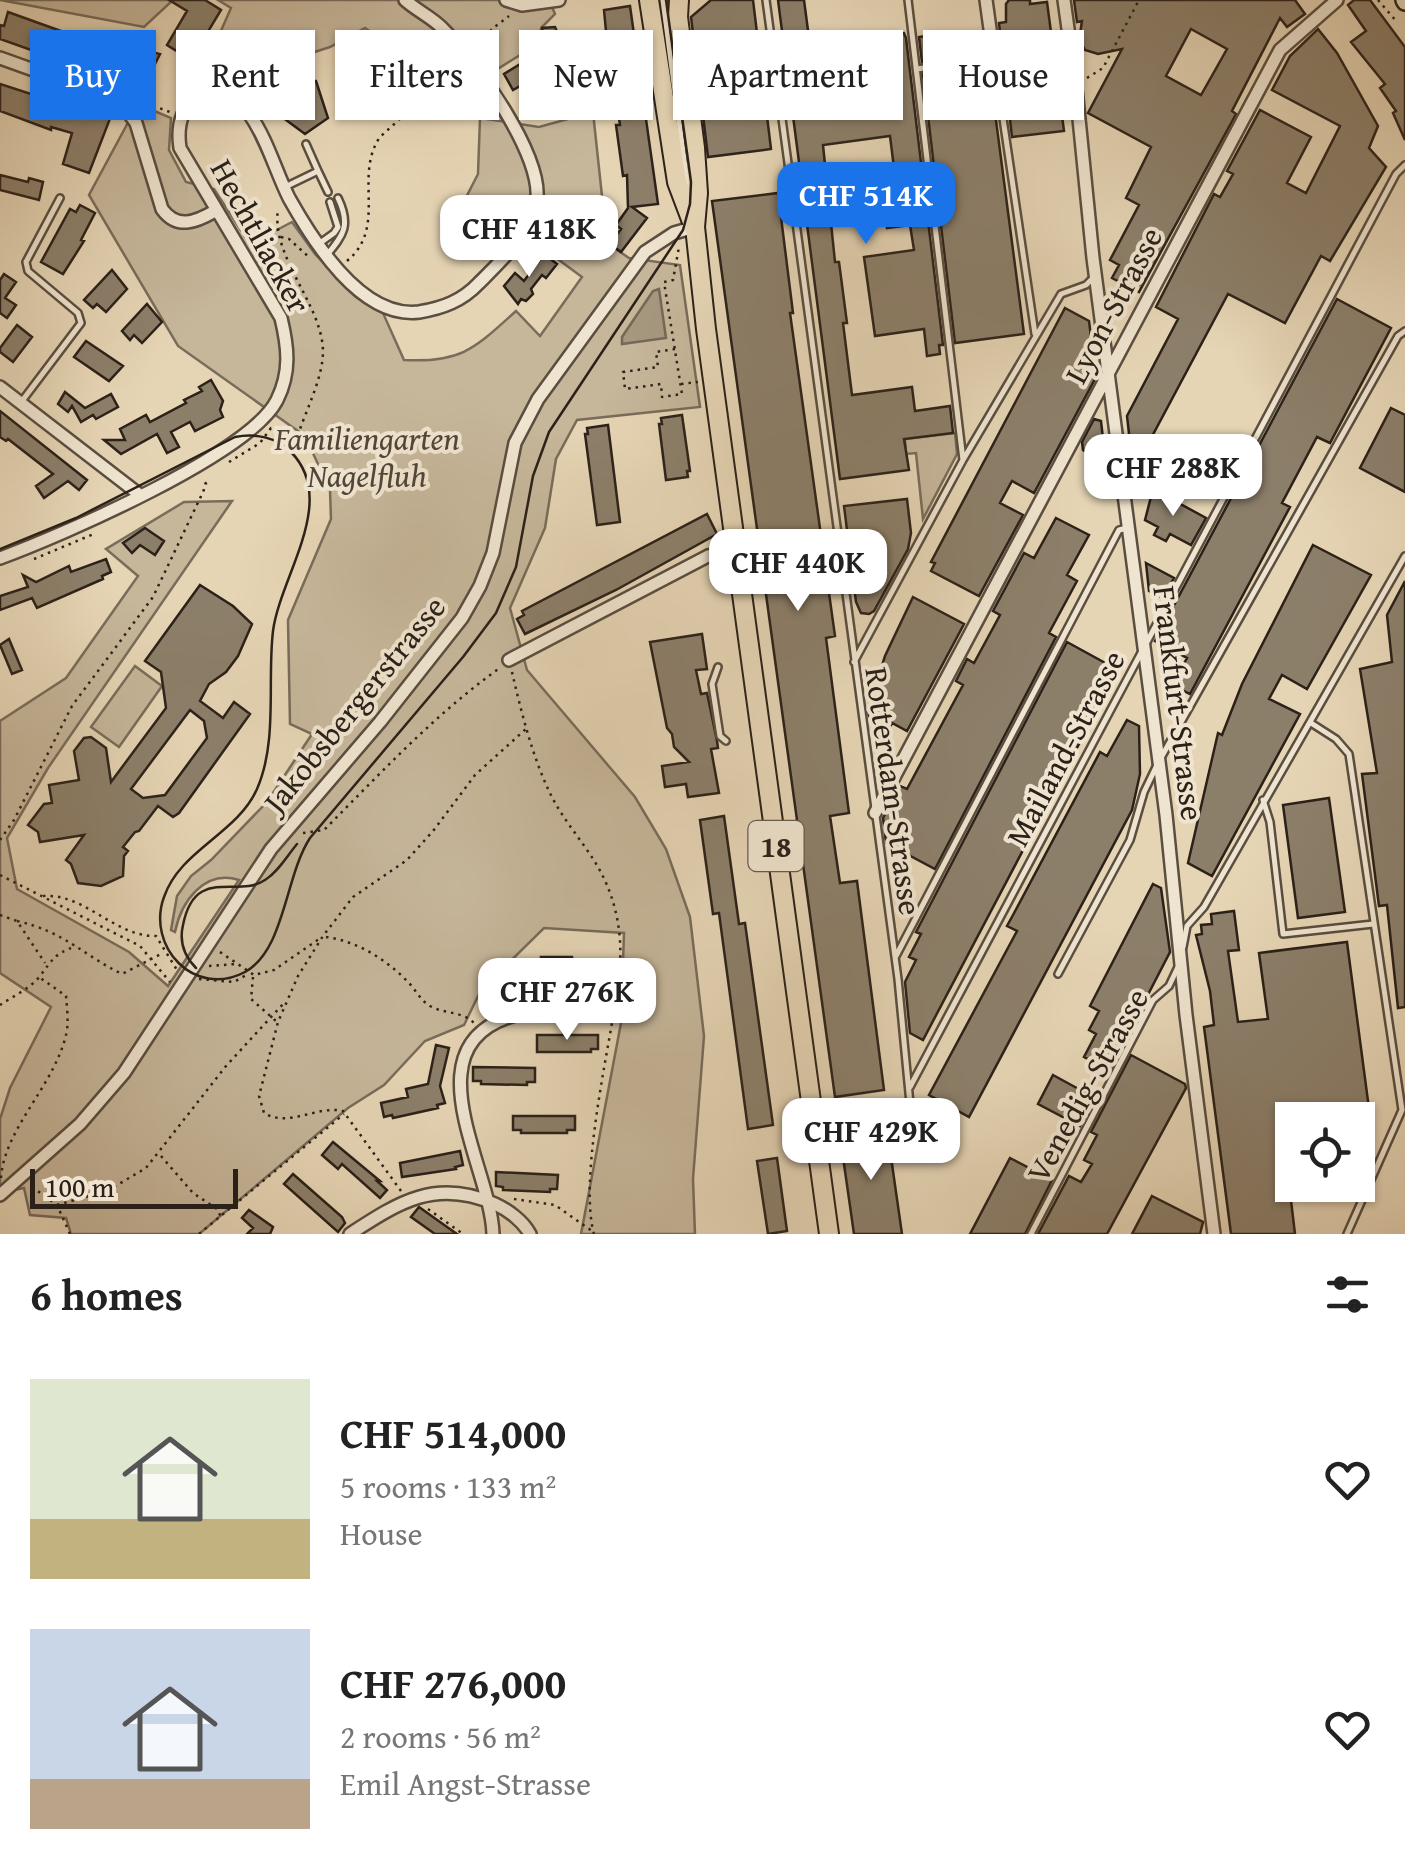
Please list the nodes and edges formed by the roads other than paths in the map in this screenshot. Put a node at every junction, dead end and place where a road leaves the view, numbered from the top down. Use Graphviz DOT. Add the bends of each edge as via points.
graph roads {
  1 [pos="405,0"];
  2 [pos="506,0"];
  3 [pos="559,0"];
  4 [pos="649,0"];
  5 [pos="663,0"];
  6 [pos="679,0"];
  7 [pos="766,0"];
  8 [pos="908,0"];
  9 [pos="986,0"];
  10 [pos="1064,0"];
  11 [pos="1338,0"];
  12 [pos="990,30"];
  13 [pos="0,58"];
  14 [pos="923,67"];
  15 [pos="917,68"];
  16 [pos="1003,120"];
  17 [pos="306,144"];
  18 [pos="1405,165"];
  19 [pos="318,171"];
  20 [pos="284,187"];
  21 [pos="328,192"];
  22 [pos="60,198"];
  23 [pos="338,198"];
  24 [pos="330,202"];
  25 [pos="686,210"];
  26 [pos="215,211"];
  27 [pos="694,227"];
  28 [pos="317,245"];
  29 [pos="326,256"];
  30 [pos="1095,276"];
  31 [pos="1405,330"];
  32 [pos="1036,336"];
  33 [pos="1108,372"];
  34 [pos="0,388"];
  35 [pos="20,403"];
  36 [pos="963,460"];
  37 [pos="140,496"];
  38 [pos="1128,528"];
  39 [pos="738,551"];
  40 [pos="1405,556"];
  41 [pos="0,558"];
  42 [pos="1144,648"];
  43 [pos="510,660"];
  44 [pos="854,662"];
  45 [pos="718,667"];
  46 [pos="1311,723"];
  47 [pos="726,741"];
  48 [pos="1159,761"];
  49 [pos="1263,800"];
  50 [pos="874,813"];
  51 [pos="1375,924"];
  52 [pos="1182,958"];
  53 [pos="895,959"];
  54 [pos="1058,974"];
  55 [pos="615,1002"];
  56 [pos="909,1089"];
  57 [pos="1404,1111"];
  58 [pos="912,1112"];
  59 [pos="815,1125"];
  60 [pos="906,1152"];
  61 [pos="0,1195"];
  62 [pos="487,1201"];
  63 [pos="350,1234"];
  64 [pos="492,1234"];
  65 [pos="530,1234"];
  66 [pos="829,1234"];
  67 [pos="1031,1234"];
  68 [pos="1214,1234"];
  69 [pos="1346,1234"];
  1 -- 29 [label="street, Hechtliacker" via="468,56 535,173 537,201 505,257 470,292 442,308 410,313 382,307"];
  2 -- 3 [label="street" via="522,6"];
  4 -- 25 [label="main road, 18"];
  5 -- 25 [label="lane" via="687,173"];
  6 -- 27 [label="main road, 18" via="696,148"];
  7 -- 44 [label="lane, Rotterdam-Strasse"];
  8 -- 15 [label="lane"];
  9 -- 12 [label="street"];
  10 -- 30 [label="street, Frankfurt-Strasse"];
  11 -- 33 [label="street, Lyon-Strasse" via="1280,50"];
  13 -- 26 [label="street" via="120,101 136,123 167,216 189,223"];
  14 -- 15 [label="lane"];
  15 -- 36 [label="lane"];
  16 -- 32 [label="lane"];
  17 -- 19 [label="lane"];
  18 -- 42 [label="lane, Mailand-Strasse"];
  19 -- 20 [label="lane"];
  19 -- 21 [label="lane"];
  20 -- 26 [label="street, Hechtliacker" via="252,118 234,98 213,91 194,96 177,129 180,148"];
  20 -- 28 [label="street, Hechtliacker"];
  22 -- 35 [label="lane" via="26,262 82,324"];
  23 -- 29 [label="lane" via="346,230"];
  24 -- 28 [label="lane" via="338,227"];
  25 -- 27 [label="main road, 18"];
  26 -- 37 [label="street, Hechtliacker" via="282,318 286,377 275,403 246,433"];
  27 -- 39 [label="main road, 18"];
  27 -- 61 [label="street, Jakobsbergerstrasse" via="645,252 538,398 514,444 493,552 462,618 272,849 124,1073 80,1124"];
  28 -- 29 [label="street, Hechtliacker"];
  30 -- 32 [label="lane" via="1061,294"];
  30 -- 33 [label="street, Frankfurt-Strasse"];
  31 -- 48 [label="lane"];
  32 -- 36 [label="lane"];
  33 -- 38 [label="street, Frankfurt-Strasse"];
  33 -- 50 [label="street, Lyon-Strasse"];
  34 -- 35 [label="street"];
  35 -- 37 [label="street"];
  36 -- 44 [label="lane"];
  37 -- 41 [label="street, Hechtliacker"];
  38 -- 42 [label="street, Frankfurt-Strasse"];
  38 -- 53 [label="lane" via="1119,530"];
  39 -- 43 [label="street" via="708,556"];
  39 -- 59 [label="main road, 18"];
  40 -- 46 [label="lane, Venedig-Strasse"];
  42 -- 48 [label="street, Frankfurt-Strasse"];
  42 -- 56 [label="lane, Mailand-Strasse"];
  44 -- 50 [label="lane, Rotterdam-Strasse"];
  45 -- 47 [label="lane" via="712,684"];
  46 -- 49 [label="lane, Venedig-Strasse"];
  46 -- 51 [label="lane" via="1349,754"];
  48 -- 52 [label="street, Frankfurt-Strasse"];
  48 -- 54 [label="lane" via="1130,840"];
  49 -- 51 [label="lane" via="1284,934"];
  49 -- 52 [label="lane, Venedig-Strasse" via="1204,907 1186,926"];
  50 -- 53 [label="lane, Rotterdam-Strasse"];
  51 -- 57 [label="lane"];
  52 -- 67 [label="lane, Venedig-Strasse" via="1169,986 1153,1000"];
  52 -- 68 [label="street, Frankfurt-Strasse"];
  53 -- 56 [label="lane, Rotterdam-Strasse"];
  55 -- 62 [label="street" via="510,1016 470,1044 459,1074 463,1112"];
  56 -- 58 [label="lane, Rotterdam-Strasse"];
  57 -- 69 [label="lane"];
  58 -- 59 [label="lane"];
  58 -- 60 [label="lane, Rotterdam-Strasse" via="914,1145"];
  59 -- 66 [label="main road, 18"];
  62 -- 63 [label="street" via="436,1192 410,1199"];
  62 -- 64 [label="street"];
  62 -- 65 [label="street"];
}
